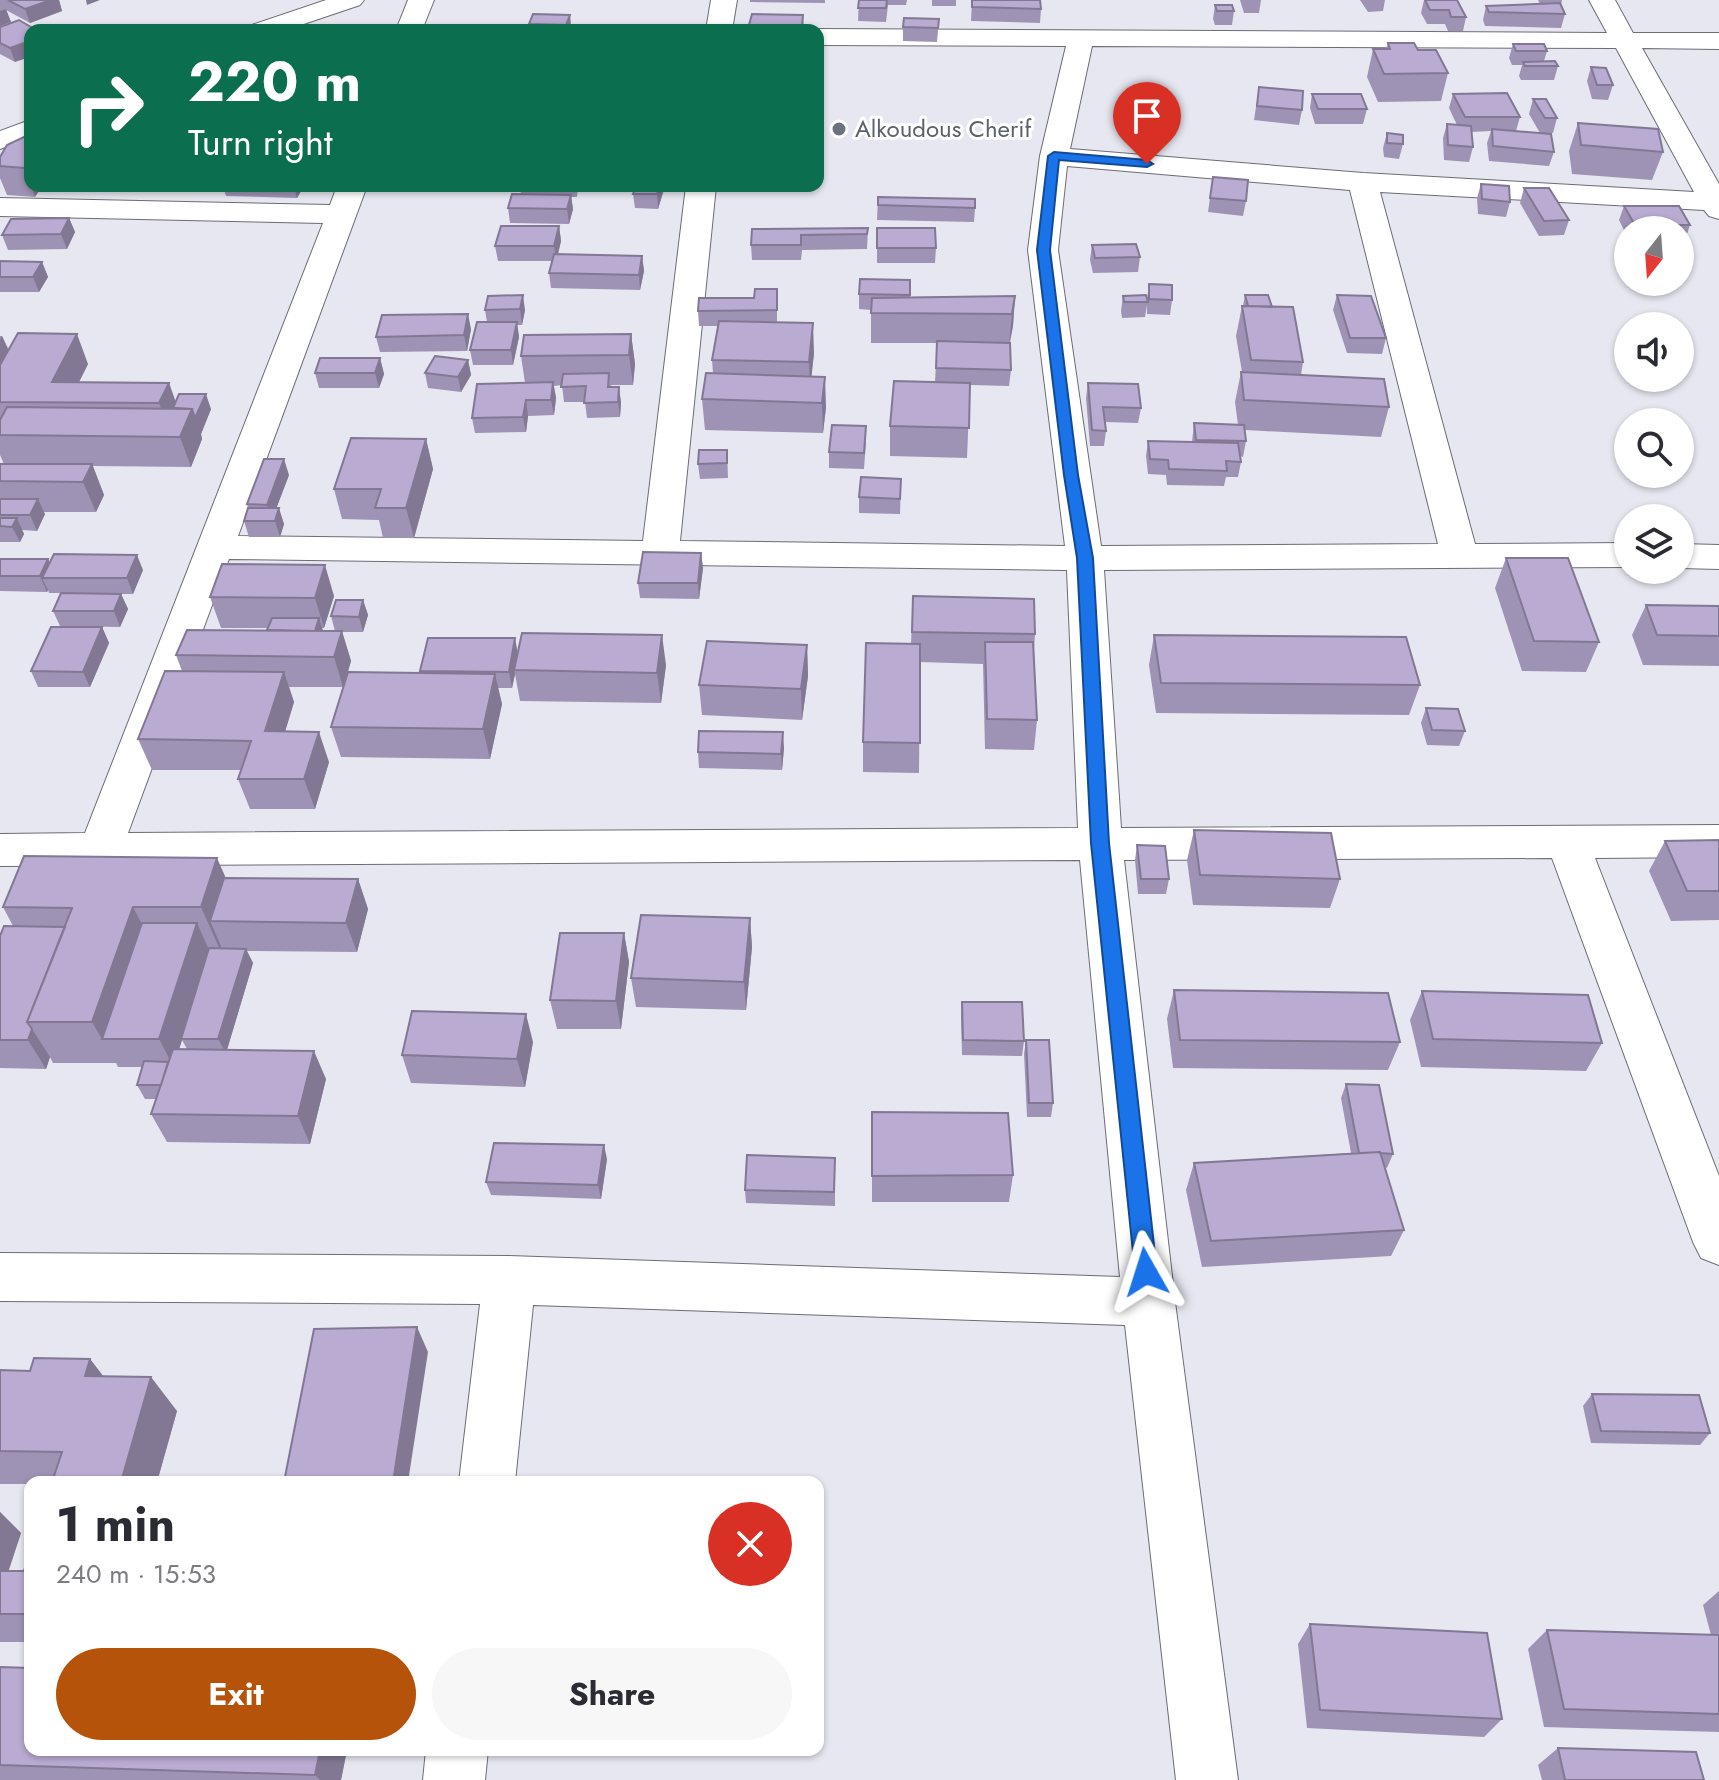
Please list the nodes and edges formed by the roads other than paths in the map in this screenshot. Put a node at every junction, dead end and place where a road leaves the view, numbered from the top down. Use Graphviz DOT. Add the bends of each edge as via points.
graph roads {
  1 [pos="351,0"];
  2 [pos="421,0"];
  3 [pos="724,0"];
  4 [pos="1602,0"];
  5 [pos="279,24"];
  6 [pos="411,24"];
  7 [pos="720,24"];
  8 [pos="824,37"];
  9 [pos="1081,39"];
  10 [pos="1626,39"];
  11 [pos="1719,41"];
  12 [pos="24,131"];
  13 [pos="0,141"];
  14 [pos="1054,156"];
  15 [pos="1363,182"];
  16 [pos="700,192"];
  17 [pos="347,200"];
  18 [pos="1717,204"];
  19 [pos="0,207"];
  20 [pos="215,547"];
  21 [pos="660,552"];
  22 [pos="1459,555"];
  23 [pos="1614,555"];
  24 [pos="1694,556"];
  25 [pos="1719,557"];
  26 [pos="1085,558"];
  27 [pos="1567,840"];
  28 [pos="1719,841"];
  29 [pos="1100,843"];
  30 [pos="0,850"];
  31 [pos="100,851"];
  32 [pos="1719,1242"];
  33 [pos="0,1277"];
  34 [pos="509,1280"];
  35 [pos="1149,1302"];
  36 [pos="488,1476"];
  37 [pos="456,1756"];
  38 [pos="454,1780"];
  39 [pos="1207,1780"];
  1 -- 5 [label="street"];
  2 -- 6 [label="street"];
  3 -- 7 [label="street"];
  4 -- 10 [label="street"];
  8 -- 9 [label="street"];
  9 -- 10 [label="street"];
  9 -- 14 [label="street"];
  10 -- 11 [label="street"];
  10 -- 18 [label="street"];
  12 -- 13 [label="street"];
  14 -- 15 [label="street"];
  14 -- 26 [label="street" via="1043,250"];
  15 -- 18 [label="street"];
  15 -- 22 [label="street"];
  16 -- 21 [label="street"];
  17 -- 19 [label="street"];
  17 -- 20 [label="street"];
  20 -- 21 [label="street"];
  20 -- 31 [label="street"];
  21 -- 26 [label="street"];
  22 -- 23 [label="street"];
  22 -- 26 [label="street"];
  24 -- 25 [label="street"];
  26 -- 29 [label="street"];
  27 -- 28 [label="street"];
  27 -- 29 [label="street"];
  27 -- 32 [label="street"];
  29 -- 31 [label="street"];
  29 -- 35 [label="street"];
  30 -- 31 [label="street"];
  33 -- 34 [label="street"];
  34 -- 35 [label="street"];
  34 -- 36 [label="street"];
  35 -- 39 [label="street"];
  37 -- 38 [label="street"];
}
